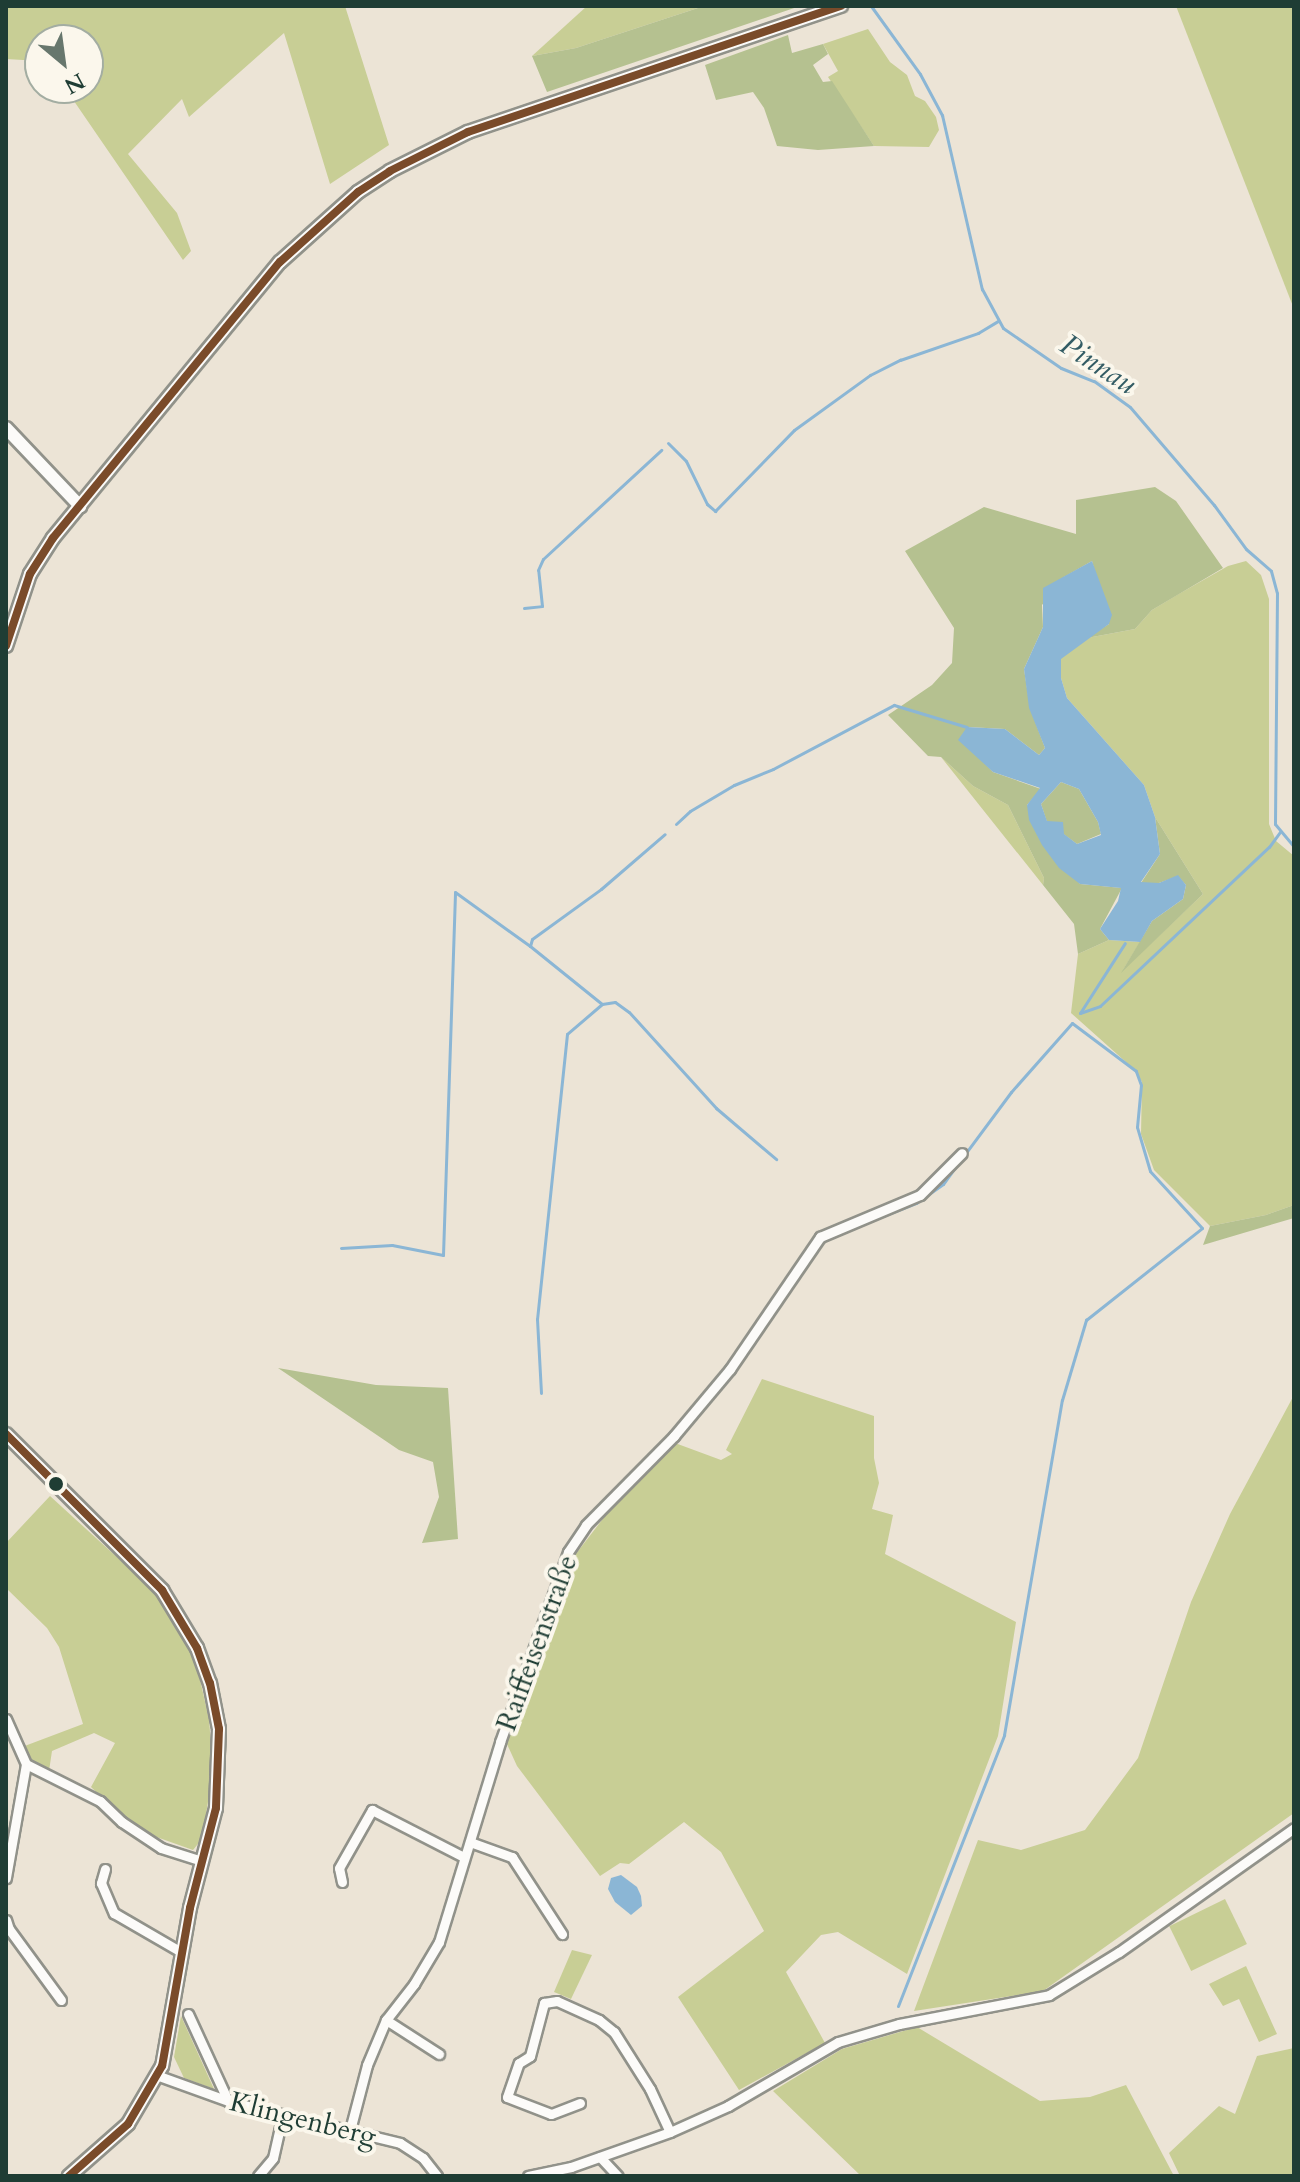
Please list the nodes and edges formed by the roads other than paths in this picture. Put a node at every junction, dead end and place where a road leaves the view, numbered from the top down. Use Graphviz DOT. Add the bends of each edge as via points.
graph roads {
  1 [pos="841,6"];
  2 [pos="6,428"];
  3 [pos="80,506"];
  4 [pos="6,646"];
  5 [pos="962,1153"];
  6 [pos="6,1434"];
  7 [pos="6,1719"];
  8 [pos="26,1764"];
  9 [pos="1294,1828"];
  10 [pos="470,1842"];
  11 [pos="464,1857"];
  12 [pos="202,1861"];
  13 [pos="105,1869"];
  14 [pos="6,1878"];
  15 [pos="342,1882"];
  16 [pos="6,1920"];
  17 [pos="562,1934"];
  18 [pos="181,1952"];
  19 [pos="61,2000"];
  20 [pos="188,2014"];
  21 [pos="386,2020"];
  22 [pos="439,2054"];
  23 [pos="159,2076"];
  24 [pos="228,2101"];
  25 [pos="580,2103"];
  26 [pos="283,2114"];
  27 [pos="350,2130"];
  28 [pos="670,2132"];
  29 [pos="600,2157"];
  30 [pos="69,2176"];
  31 [pos="258,2176"];
  32 [pos="437,2176"];
  33 [pos="528,2176"];
  34 [pos="618,2176"];
  1 -- 3 [label="main road" via="468,132 378,179 331,213 280,262"];
  2 -- 3 [label="main road"];
  3 -- 4 [label="main road" via="30,574"];
  5 -- 10 [label="street, Raiffeisenstraße" via="920,1195 820,1237 730,1369 674,1436 586,1525 558,1576"];
  6 -- 12 [label="main road" via="141,1566 197,1648 210,1683 221,1752 216,1808"];
  7 -- 8 [label="street"];
  8 -- 12 [label="street" via="100,1801 161,1848"];
  8 -- 14 [label="street"];
  9 -- 28 [label="street" via="1049,1995 899,2024 838,2042 728,2106"];
  10 -- 11 [label="street, Raiffeisenstraße"];
  10 -- 17 [label="street" via="512,1857"];
  11 -- 15 [label="street" via="372,1810 339,1868"];
  11 -- 21 [label="street, Raiffeisenstraße" via="439,1942"];
  12 -- 18 [label="main road"];
  13 -- 18 [label="street" via="101,1883 114,1913"];
  16 -- 19 [label="street"];
  18 -- 23 [label="main road"];
  20 -- 24 [label="street"];
  21 -- 22 [label="street"];
  21 -- 27 [label="street, Raiffeisenstraße" via="367,2065"];
  23 -- 24 [label="street, Klingenberg"];
  23 -- 30 [label="main road" via="120,2133"];
  24 -- 26 [label="street, Klingenberg"];
  25 -- 28 [label="street" via="551,2114 507,2097 519,2063 530,2056 544,2003 557,2001 614,2032"];
  26 -- 27 [label="street, Klingenberg"];
  26 -- 31 [label="street" via="273,2158"];
  27 -- 32 [label="street, Klingenberg" via="400,2143 423,2158"];
  28 -- 29 [label="street"];
  29 -- 33 [label="street"];
  29 -- 34 [label="street"];
}
